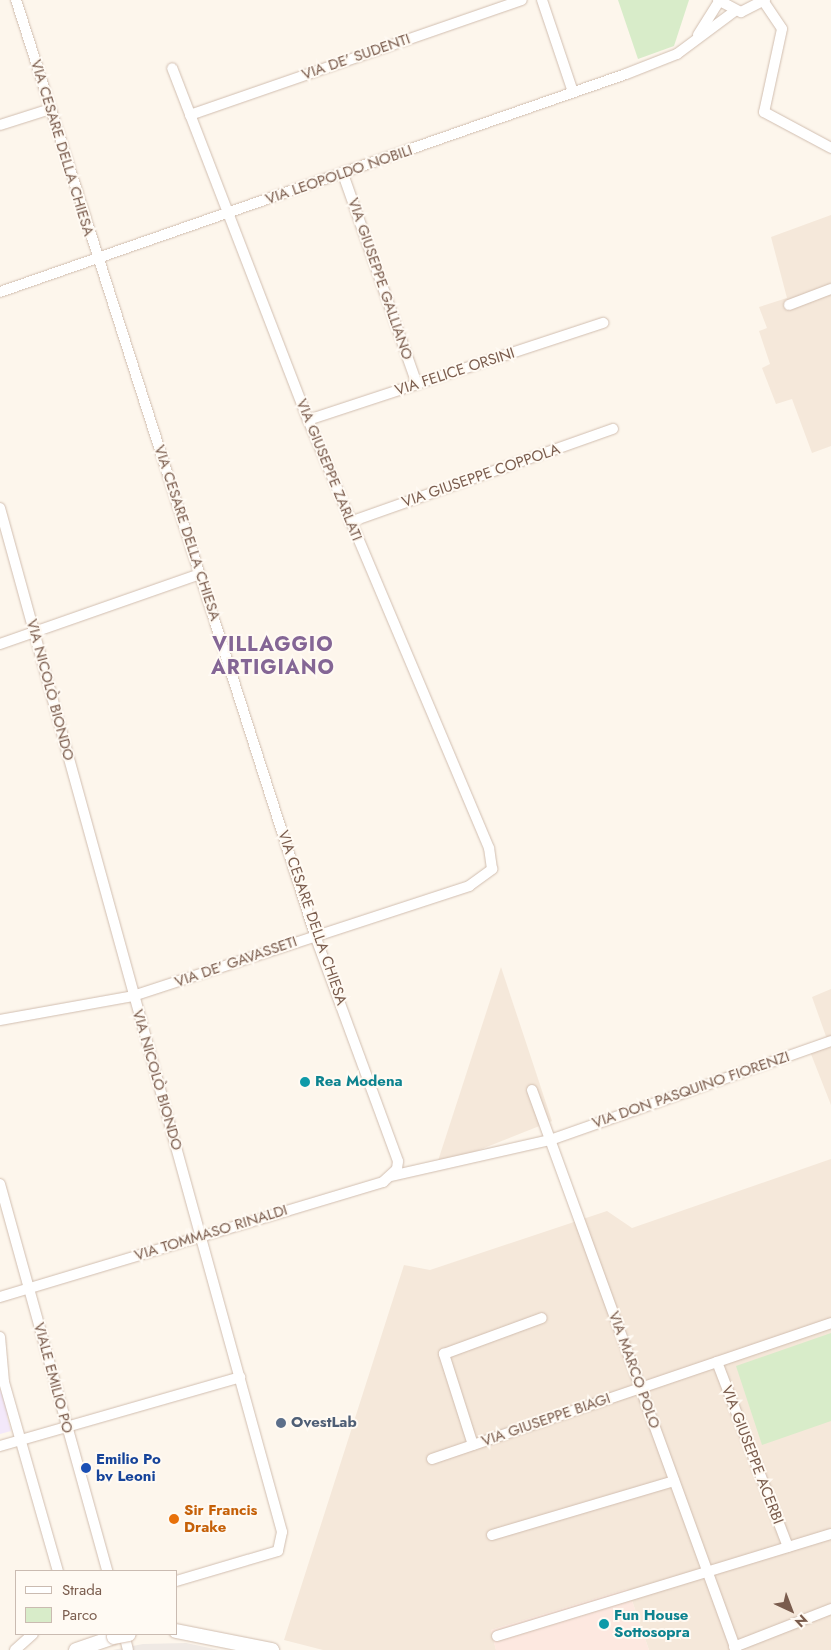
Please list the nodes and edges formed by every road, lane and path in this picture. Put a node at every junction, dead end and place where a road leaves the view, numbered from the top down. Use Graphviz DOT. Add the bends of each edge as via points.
graph roads {
  1 [pos="16,0"];
  2 [pos="522,0"];
  3 [pos="542,0"];
  4 [pos="718,1"];
  5 [pos="765,1"];
  6 [pos="735,11"];
  7 [pos="677,54"];
  8 [pos="172,68"];
  9 [pos="573,92"];
  10 [pos="50,109"];
  11 [pos="190,115"];
  12 [pos="0,125"];
  13 [pos="831,148"];
  14 [pos="344,174"];
  15 [pos="229,213"];
  16 [pos="97,258"];
  17 [pos="831,289"];
  18 [pos="0,292"];
  19 [pos="789,305"];
  20 [pos="603,323"];
  21 [pos="417,384"];
  22 [pos="308,420"];
  23 [pos="613,429"];
  24 [pos="0,508"];
  25 [pos="350,522"];
  26 [pos="200,574"];
  27 [pos="34,632"];
  28 [pos="0,644"];
  29 [pos="492,869"];
  30 [pos="315,935"];
  31 [pos="133,996"];
  32 [pos="0,1020"];
  33 [pos="831,1040"];
  34 [pos="532,1090"];
  35 [pos="550,1140"];
  36 [pos="391,1176"];
  37 [pos="0,1184"];
  38 [pos="201,1235"];
  39 [pos="29,1287"];
  40 [pos="0,1297"];
  41 [pos="542,1318"];
  42 [pos="831,1323"];
  43 [pos="0,1338"];
  44 [pos="717,1362"];
  45 [pos="240,1377"];
  46 [pos="2,1382"];
  47 [pos="640,1388"];
  48 [pos="66,1425"];
  49 [pos="21,1439"];
  50 [pos="473,1445"];
  51 [pos="0,1446"];
  52 [pos="432,1459"];
  53 [pos="674,1481"];
  54 [pos="831,1534"];
  55 [pos="492,1535"];
  56 [pos="788,1547"];
  57 [pos="58,1570"];
  58 [pos="107,1570"];
  59 [pos="707,1572"];
  60 [pos="178,1580"];
  61 [pos="831,1609"];
  62 [pos="178,1630"];
  63 [pos="32,1635"];
  64 [pos="119,1635"];
  65 [pos="497,1636"];
  66 [pos="735,1648"];
  67 [pos="15,1650"];
  68 [pos="76,1650"];
  69 [pos="128,1650"];
  70 [pos="272,1650"];
  1 -- 10 [label="street, VIA CESARE DELLA CHIESA"];
  2 -- 11 [label="street, VIA DE’ SUDENTI"];
  3 -- 9 [label="street"];
  4 -- 6 [label="street"];
  4 -- 7 [label="street, VIA LEOPOLDO NOBILI" via="702,31"];
  5 -- 6 [label="street" via="747,12"];
  5 -- 13 [label="street" via="782,29 764,112"];
  6 -- 7 [label="street, VIA LEOPOLDO NOBILI"];
  7 -- 9 [label="street, VIA LEOPOLDO NOBILI"];
  8 -- 11 [label="street, VIA GIUSEPPE ZARLATI"];
  9 -- 14 [label="street, VIA LEOPOLDO NOBILI"];
  10 -- 12 [label="street"];
  10 -- 16 [label="street, VIA CESARE DELLA CHIESA"];
  11 -- 15 [label="street, VIA GIUSEPPE ZARLATI"];
  14 -- 15 [label="street, VIA LEOPOLDO NOBILI"];
  14 -- 21 [label="street, VIA GIUSEPPE GALLIANO"];
  15 -- 16 [label="street, VIA LEOPOLDO NOBILI"];
  15 -- 22 [label="street, VIA GIUSEPPE ZARLATI"];
  16 -- 18 [label="street, VIA LEOPOLDO NOBILI"];
  16 -- 26 [label="street, VIA CESARE DELLA CHIESA"];
  17 -- 19 [label="street"];
  20 -- 21 [label="street, VIA FELICE ORSINI"];
  21 -- 22 [label="street, VIA FELICE ORSINI"];
  22 -- 25 [label="street, VIA GIUSEPPE ZARLATI"];
  23 -- 25 [label="street, VIA GIUSEPPE COPPOLA"];
  24 -- 27 [label="street, VIA NICOLÒ BIONDO"];
  25 -- 29 [label="street, VIA GIUSEPPE ZARLATI" via="489,848"];
  26 -- 27 [label="street"];
  26 -- 30 [label="street, VIA CESARE DELLA CHIESA"];
  27 -- 28 [label="street"];
  27 -- 31 [label="street, VIA NICOLÒ BIONDO"];
  29 -- 30 [label="street, VIA DE’ GAVASSETI" via="468,886"];
  30 -- 31 [label="street, VIA DE’ GAVASSETI"];
  30 -- 36 [label="street, VIA CESARE DELLA CHIESA" via="396,1148 398,1161"];
  31 -- 32 [label="street, VIA DE’ GAVASSETI"];
  31 -- 38 [label="street, VIA NICOLÒ BIONDO"];
  33 -- 35 [label="street, VIA DON PASQUINO FIORENZI"];
  34 -- 35 [label="street, VIA MARCO POLO"];
  35 -- 36 [label="street, VIA DON PASQUINO FIORENZI"];
  35 -- 47 [label="street, VIA MARCO POLO"];
  36 -- 38 [label="street, VIA TOMMASO RINALDI"];
  37 -- 39 [label="street, VIALE EMILIO PO"];
  38 -- 39 [label="street, VIA TOMMASO RINALDI"];
  38 -- 45 [label="street, VIA NICOLÒ BIONDO"];
  39 -- 40 [label="street, VIA TOMMASO RINALDI"];
  39 -- 48 [label="street, VIALE EMILIO PO"];
  41 -- 50 [label="street" via="444,1354"];
  42 -- 44 [label="street, VIA GIUSEPPE BIAGI"];
  43 -- 46 [label="street"];
  44 -- 47 [label="street, VIA GIUSEPPE BIAGI"];
  44 -- 56 [label="street, VIA GIUSEPPE ACERBI"];
  45 -- 48 [label="street"];
  45 -- 60 [label="street, VIA NICOLÒ BIONDO" via="282,1532 281,1545 278,1551"];
  46 -- 49 [label="street"];
  47 -- 50 [label="street, VIA GIUSEPPE BIAGI"];
  47 -- 53 [label="street, VIA MARCO POLO"];
  48 -- 49 [label="street"];
  48 -- 58 [label="street, VIALE EMILIO PO"];
  49 -- 51 [label="street"];
  49 -- 57 [label="street"];
  50 -- 52 [label="street, VIA GIUSEPPE BIAGI"];
  53 -- 55 [label="street"];
  53 -- 59 [label="street, VIA MARCO POLO"];
  54 -- 56 [label="street"];
  56 -- 59 [label="street"];
  59 -- 65 [label="street"];
  59 -- 66 [label="street, VIA MARCO POLO"];
  61 -- 66 [label="street"];
  62 -- 70 [label="main road"];
  63 -- 67 [label="street"];
  64 -- 68 [label="main road"];
  64 -- 69 [label="street"];
}
